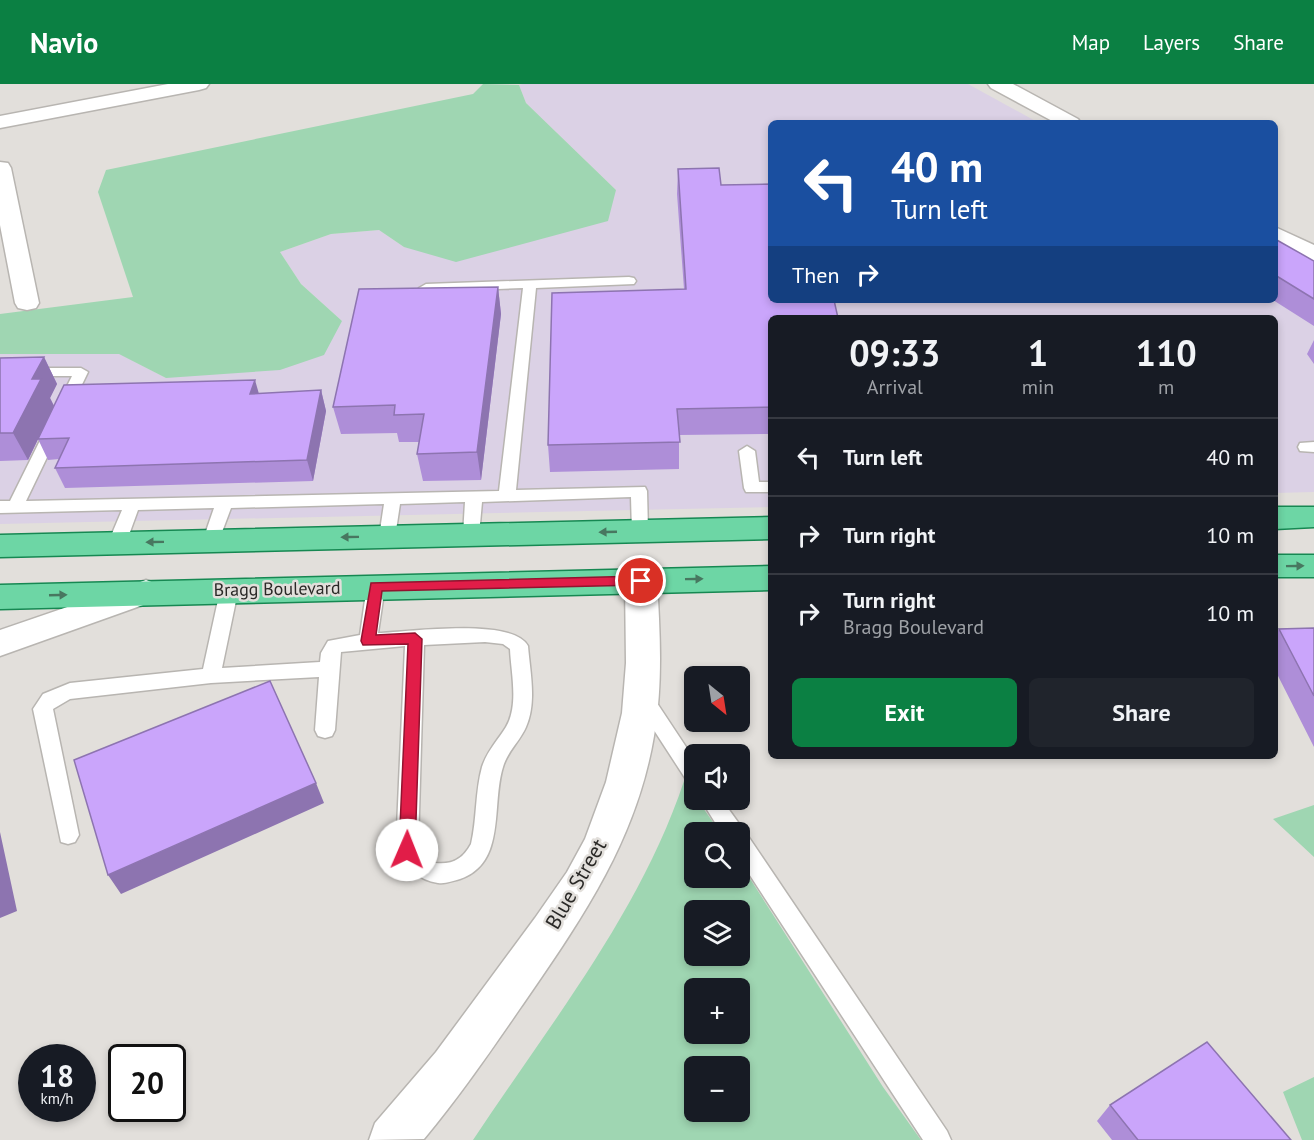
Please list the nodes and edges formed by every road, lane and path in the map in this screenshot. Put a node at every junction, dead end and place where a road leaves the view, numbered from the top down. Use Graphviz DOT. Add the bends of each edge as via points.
graph roads {
  1 [pos="199,84"];
  2 [pos="998,84"];
  3 [pos="1065,120"];
  4 [pos="0,122"];
  5 [pos="0,168"];
  6 [pos="1278,236"];
  7 [pos="1314,255"];
  8 [pos="629,281"];
  9 [pos="530,284"];
  10 [pos="426,288"];
  11 [pos="27,303"];
  12 [pos="0,372"];
  13 [pos="747,452"];
  14 [pos="768,487"];
  15 [pos="507,496"];
  16 [pos="474,497"];
  17 [pos="393,499"];
  18 [pos="224,503"];
  19 [pos="132,505"];
  20 [pos="8,507"];
  21 [pos="1314,517"];
  22 [pos="1278,518"];
  23 [pos="768,528"];
  24 [pos="640,531"];
  25 [pos="471,535"];
  26 [pos="387,537"];
  27 [pos="211,540"];
  28 [pos="117,543"];
  29 [pos="0,546"];
  30 [pos="1278,566"];
  31 [pos="1314,566"];
  32 [pos="768,578"];
  33 [pos="641,581"];
  34 [pos="376,586"];
  35 [pos="229,591"];
  36 [pos="147,592"];
  37 [pos="0,597"];
  38 [pos="415,639"];
  39 [pos="368,641"];
  40 [pos="0,643"];
  41 [pos="328,669"];
  42 [pos="211,676"];
  43 [pos="641,696"];
  44 [pos="325,730"];
  45 [pos="684,760"];
  46 [pos="68,836"];
  47 [pos="750,858"];
  48 [pos="392,1140"];
  49 [pos="938,1140"];
  1 -- 4 [label="street"];
  2 -- 3 [label="street"];
  5 -- 11 [label="street"];
  6 -- 7 [label="street"];
  8 -- 9 [label="lane"];
  9 -- 10 [label="lane"];
  9 -- 15 [label="lane"];
  12 -- 20 [label="lane" via="81,372"];
  13 -- 14 [label="lane" via="752,488"];
  15 -- 16 [label="lane"];
  15 -- 24 [label="lane" via="639,490"];
  16 -- 17 [label="lane"];
  16 -- 25 [label="lane"];
  17 -- 18 [label="lane"];
  17 -- 26 [label="lane"];
  18 -- 19 [label="lane"];
  18 -- 27 [label="lane"];
  19 -- 20 [label="lane"];
  19 -- 28 [label="lane"];
  21 -- 22 [label="main road"];
  23 -- 24 [label="main road"];
  24 -- 25 [label="main road, one-way"];
  25 -- 26 [label="main road"];
  26 -- 27 [label="main road, one-way"];
  27 -- 28 [label="main road, one-way"];
  28 -- 29 [label="main road"];
  30 -- 31 [label="main road, one-way"];
  33 -- 32 [label="main road, Bragg Boulevard, one-way"];
  33 -- 34 [label="main road, Bragg Boulevard"];
  33 -- 43 [label="street, Blue Street"];
  34 -- 35 [label="main road, Bragg Boulevard"];
  34 -- 39 [label="lane"];
  35 -- 36 [label="main road, Bragg Boulevard"];
  35 -- 42 [label="lane"];
  37 -- 36 [label="main road, Bragg Boulevard, one-way"];
  36 -- 40 [label="street"];
  38 -- 38 [label="lane" via="485,635 507,638 519,646 520,719 493,766 484,843 473,862 447,873 430,873 407,850"];
  38 -- 39 [label="lane"];
  39 -- 41 [label="lane" via="335,646"];
  41 -- 42 [label="lane"];
  41 -- 44 [label="lane"];
  42 -- 46 [label="lane" via="70,691 45,702 43,709"];
  43 -- 45 [label="lane"];
  43 -- 48 [label="street, Blue Street" via="622,788 591,866 448,1074"];
  47 -- 49 [label="lane"];
}
